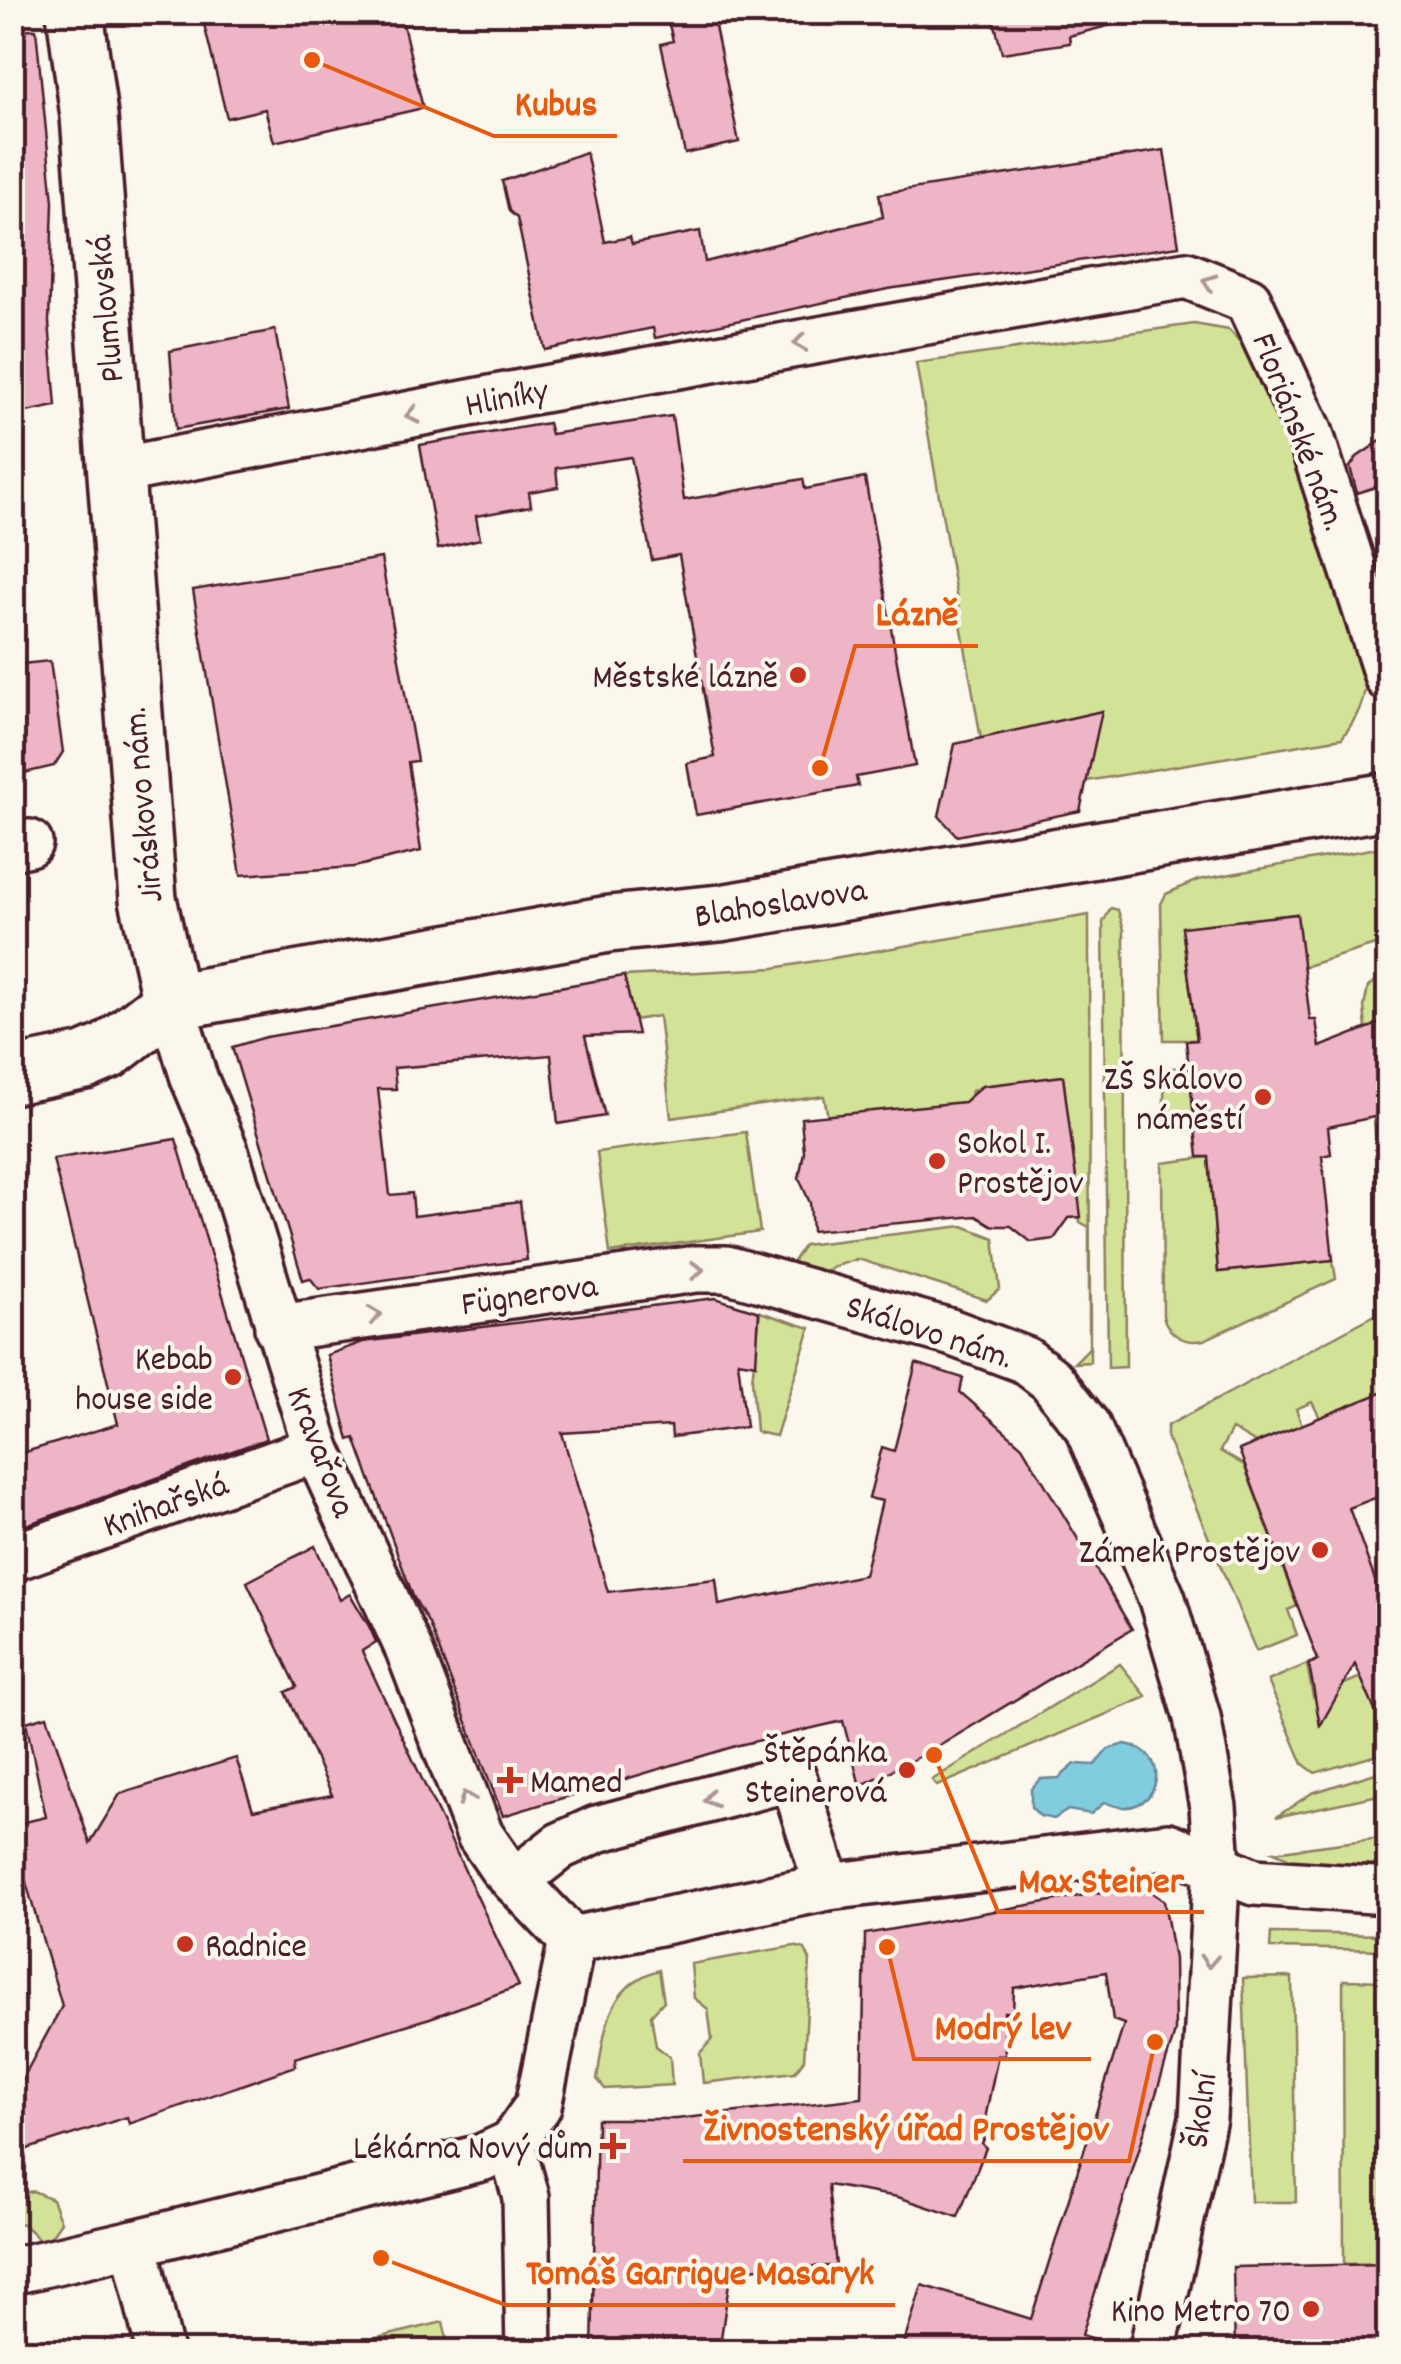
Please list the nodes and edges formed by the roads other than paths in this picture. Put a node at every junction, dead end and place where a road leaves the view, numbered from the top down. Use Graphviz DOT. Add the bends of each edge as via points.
graph roads {
  1 [pos="75,12"];
  2 [pos="896,328"];
  3 [pos="117,471"];
  4 [pos="124,606"];
  5 [pos="1388,678"];
  6 [pos="1388,801"];
  7 [pos="171,1002"];
  8 [pos="12,1076"];
  9 [pos="778,1282"];
  10 [pos="278,1328"];
  11 [pos="317,1449"];
  12 [pos="12,1558"];
  13 [pos="1217,1864"];
  14 [pos="515,1881"];
  15 [pos="828,1887"];
  16 [pos="1388,1891"];
  17 [pos="572,1940"];
  18 [pos="512,2144"];
  19 [pos="134,2243"];
  20 [pos="12,2271"];
  21 [pos="160,2352"];
  22 [pos="529,2352"];
  23 [pos="1152,2352"];
  1 -- 3 [label="main road, Plumlovská"];
  2 -- 3 [label="street, Hliníky, one-way"];
  5 -- 2 [label="street, Floriánské nám., one-way" via="1309,431 1248,300 1186,274"];
  3 -- 4 [label="main road, Plumlovská"];
  4 -- 7 [label="main road, Jiráskovo nám." via="148,899"];
  6 -- 7 [label="main road, Blahoslavova" via="720,912 609,924"];
  7 -- 8 [label="main road" via="108,1051"];
  7 -- 10 [label="street, Kravařova" via="226,1151"];
  10 -- 9 [label="street, Fügnerova, one-way" via="696,1269"];
  9 -- 13 [label="street, Skálovo nám." via="1025,1360 1072,1404 1100,1452 1186,1669"];
  10 -- 11 [label="street, Kravařova"];
  11 -- 12 [label="street, Knihařská"];
  14 -- 11 [label="street, Kravařova, one-way" via="480,1835 408,1650"];
  13 -- 15 [label="street" via="1168,1846"];
  13 -- 16 [label="street" via="1254,1882"];
  13 -- 23 [label="street, Školní, one-way" via="1203,2118"];
  15 -- 14 [label="street, one-way" via="793,1777 597,1829 560,1846"];
  14 -- 17 [label="street, Kravařova"];
  15 -- 17 [label="street"];
  17 -- 18 [label="street" via="538,2106"];
  18 -- 19 [label="street" via="481,2158"];
  18 -- 22 [label="street" via="526,2197"];
  19 -- 20 [label="street"];
  19 -- 21 [label="street"];
}
